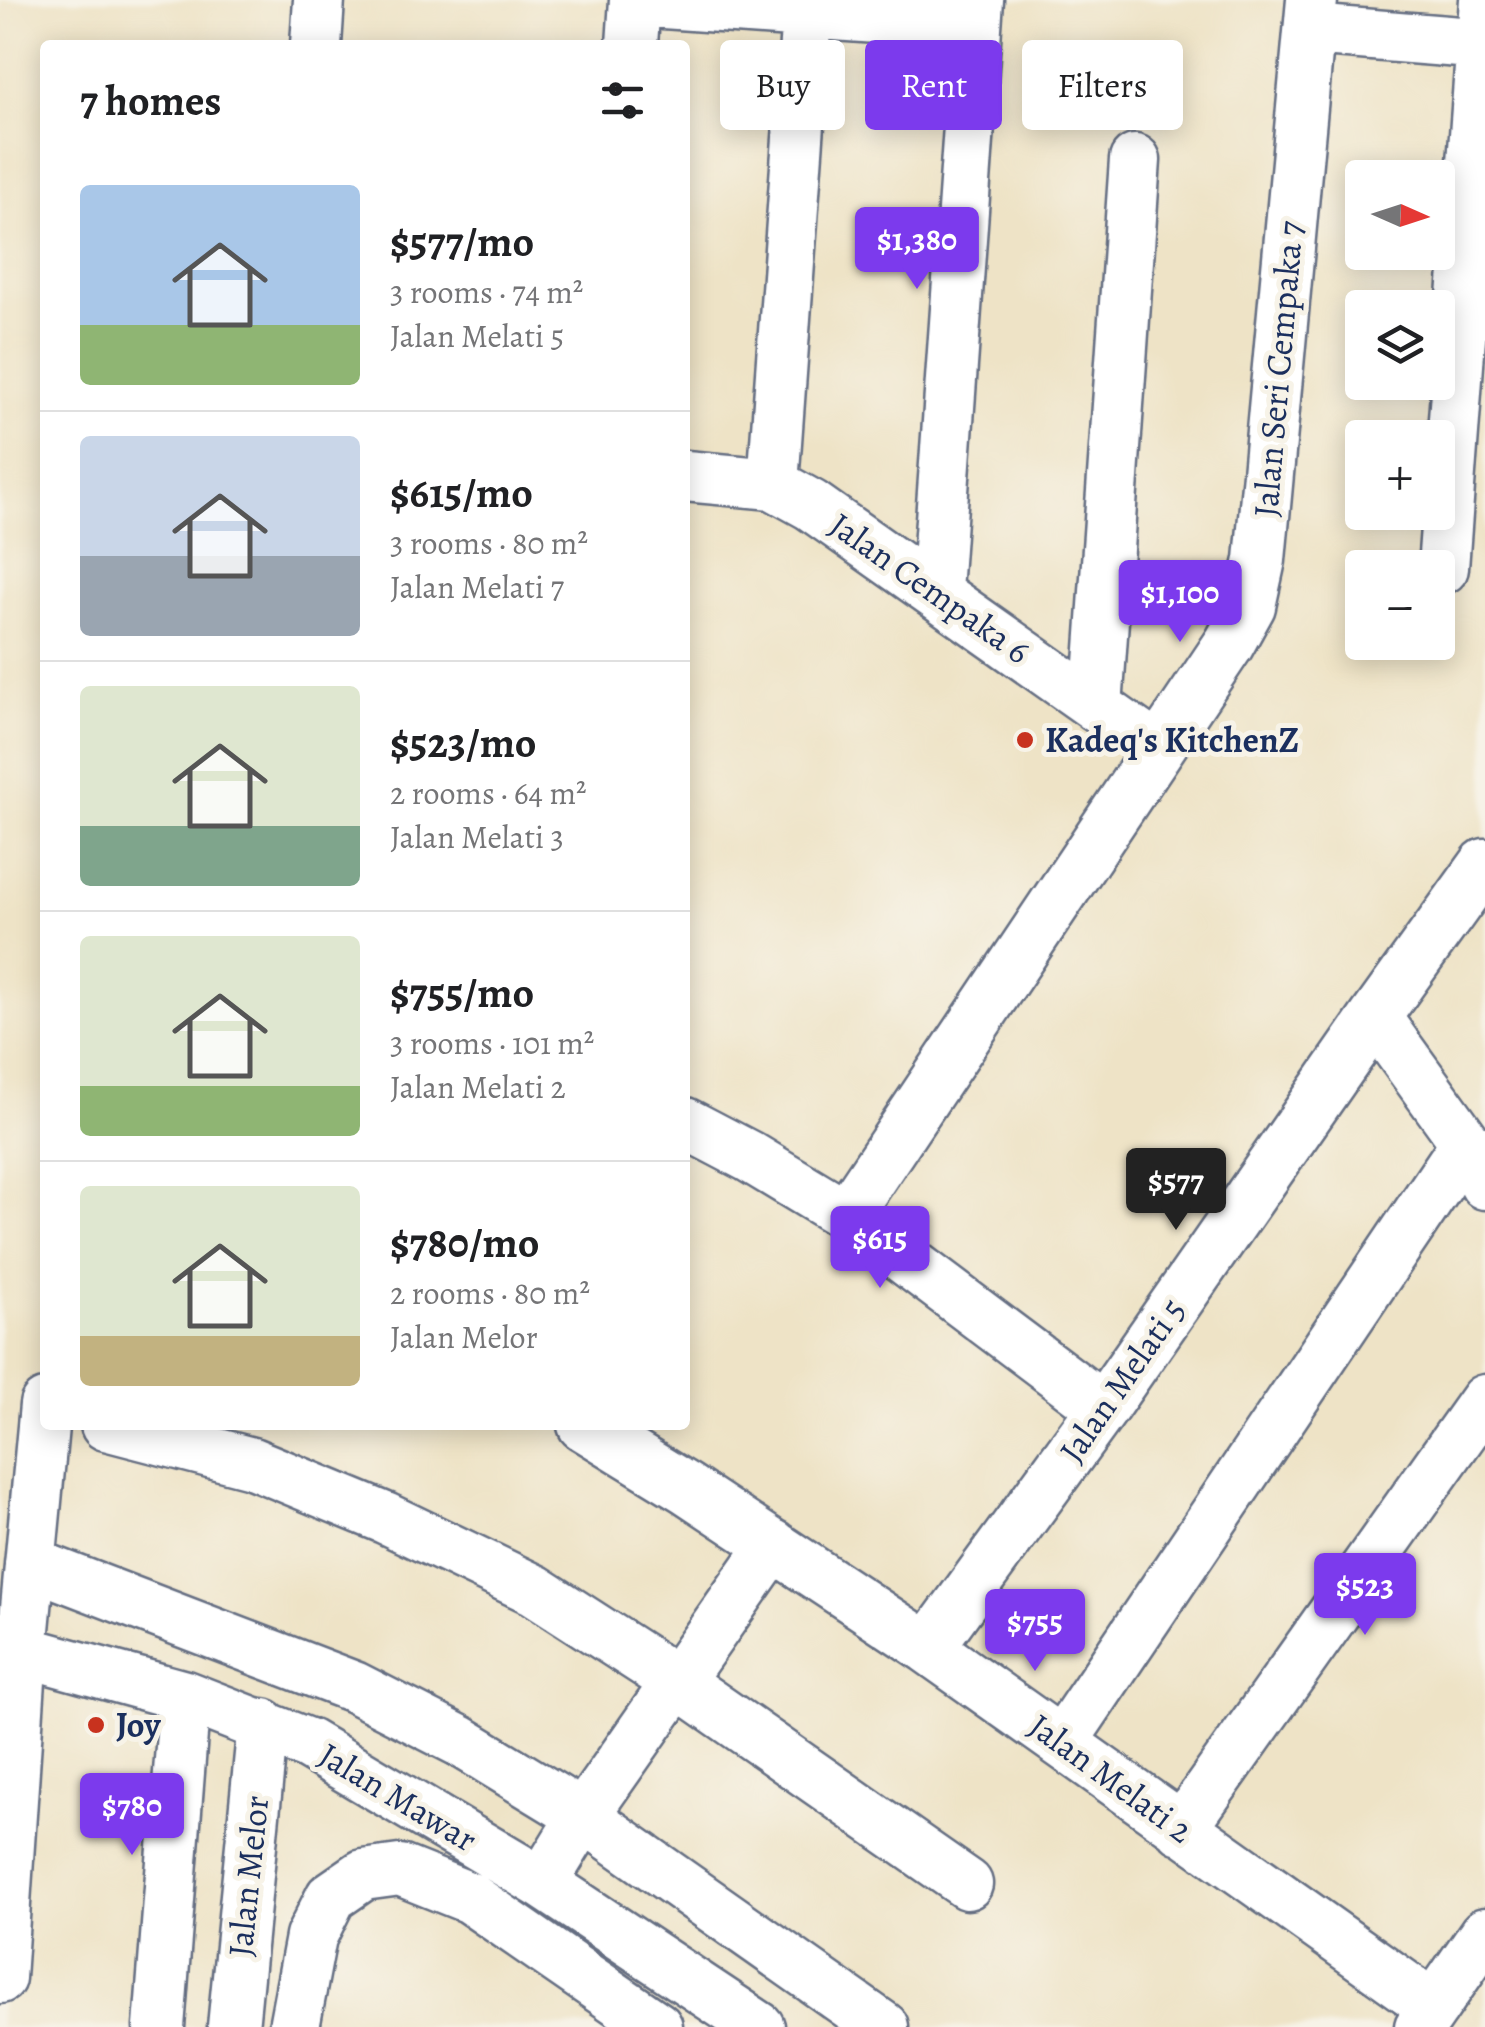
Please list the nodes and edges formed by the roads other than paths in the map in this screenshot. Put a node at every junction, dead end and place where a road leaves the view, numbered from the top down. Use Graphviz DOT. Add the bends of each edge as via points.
graph roads {
  1 [pos="319,0"];
  2 [pos="635,0"];
  3 [pos="807,7"];
  4 [pos="977,12"];
  5 [pos="1311,15"];
  6 [pos="1484,29"];
  7 [pos="316,40"];
  8 [pos="632,40"];
  9 [pos="1136,160"];
  10 [pos="690,476"];
  11 [pos="773,484"];
  12 [pos="1444,550"];
  13 [pos="936,590"];
  14 [pos="1098,707"];
  15 [pos="1157,748"];
  16 [pos="1485,864"];
  17 [pos="1375,1017"];
  18 [pos="690,1126"];
  19 [pos="1475,1163"];
  20 [pos="846,1215"];
  21 [pos="1485,1400"];
  22 [pos="1103,1408"];
  23 [pos="43,1430"];
  24 [pos="125,1430"];
  25 [pos="591,1430"];
  26 [pos="773,1545"];
  27 [pos="30,1563"];
  28 [pos="928,1648"];
  29 [pos="11,1650"];
  30 [pos="676,1680"];
  31 [pos="185,1696"];
  32 [pos="263,1724"];
  33 [pos="1062,1742"];
  34 [pos="582,1816"];
  35 [pos="1181,1829"];
  36 [pos="542,1883"];
  37 [pos="968,1884"];
  38 [pos="1485,1933"];
  39 [pos="0,1978"];
  40 [pos="1427,2017"];
  41 [pos="159,2027"];
  42 [pos="233,2027"];
  43 [pos="294,2027"];
  44 [pos="657,2027"];
  45 [pos="759,2027"];
  46 [pos="883,2027"];
  1 -- 7 [label="street"];
  2 -- 3 [label="street"];
  2 -- 8 [label="street"];
  3 -- 4 [label="street"];
  3 -- 11 [label="street"];
  4 -- 13 [label="street"];
  5 -- 6 [label="street"];
  5 -- 15 [label="street, Jalan Seri Cempaka 7" via="1260,560 1250,606"];
  6 -- 12 [label="street"];
  9 -- 14 [label="street"];
  10 -- 11 [label="street, Jalan Cempaka 6"];
  11 -- 13 [label="street, Jalan Cempaka 6"];
  13 -- 14 [label="street, Jalan Cempaka 6"];
  14 -- 15 [label="street, Jalan Cempaka 6"];
  15 -- 20 [label="street, Jalan Seri Cempaka 7"];
  16 -- 17 [label="street, Jalan Melati 5"];
  17 -- 19 [label="street"];
  17 -- 22 [label="street, Jalan Melati 5"];
  18 -- 20 [label="street"];
  19 -- 33 [label="street"];
  20 -- 22 [label="street"];
  21 -- 35 [label="street"];
  22 -- 28 [label="street, Jalan Melati 5"];
  23 -- 27 [label="street"];
  24 -- 30 [label="street" via="252,1464 385,1518 535,1590"];
  25 -- 26 [label="street, Jalan Melati 2"];
  26 -- 28 [label="street, Jalan Melati 2"];
  26 -- 30 [label="street"];
  27 -- 29 [label="street"];
  27 -- 34 [label="street" via="354,1688 460,1741"];
  28 -- 33 [label="street, Jalan Melati 2"];
  29 -- 31 [label="street, Jalan Mawar"];
  29 -- 39 [label="street"];
  30 -- 34 [label="street"];
  30 -- 37 [label="street"];
  31 -- 32 [label="street, Jalan Mawar"];
  31 -- 41 [label="street"];
  32 -- 36 [label="street, Jalan Mawar"];
  32 -- 42 [label="street, Jalan Melor"];
  33 -- 35 [label="street, Jalan Melati 2"];
  34 -- 36 [label="street"];
  34 -- 46 [label="street"];
  35 -- 40 [label="street, Jalan Melati 2"];
  36 -- 45 [label="street, Jalan Mawar"];
  38 -- 40 [label="street"];
  43 -- 44 [label="street" via="311,1938 331,1897 364,1875 400,1870 470,1898"];
}
